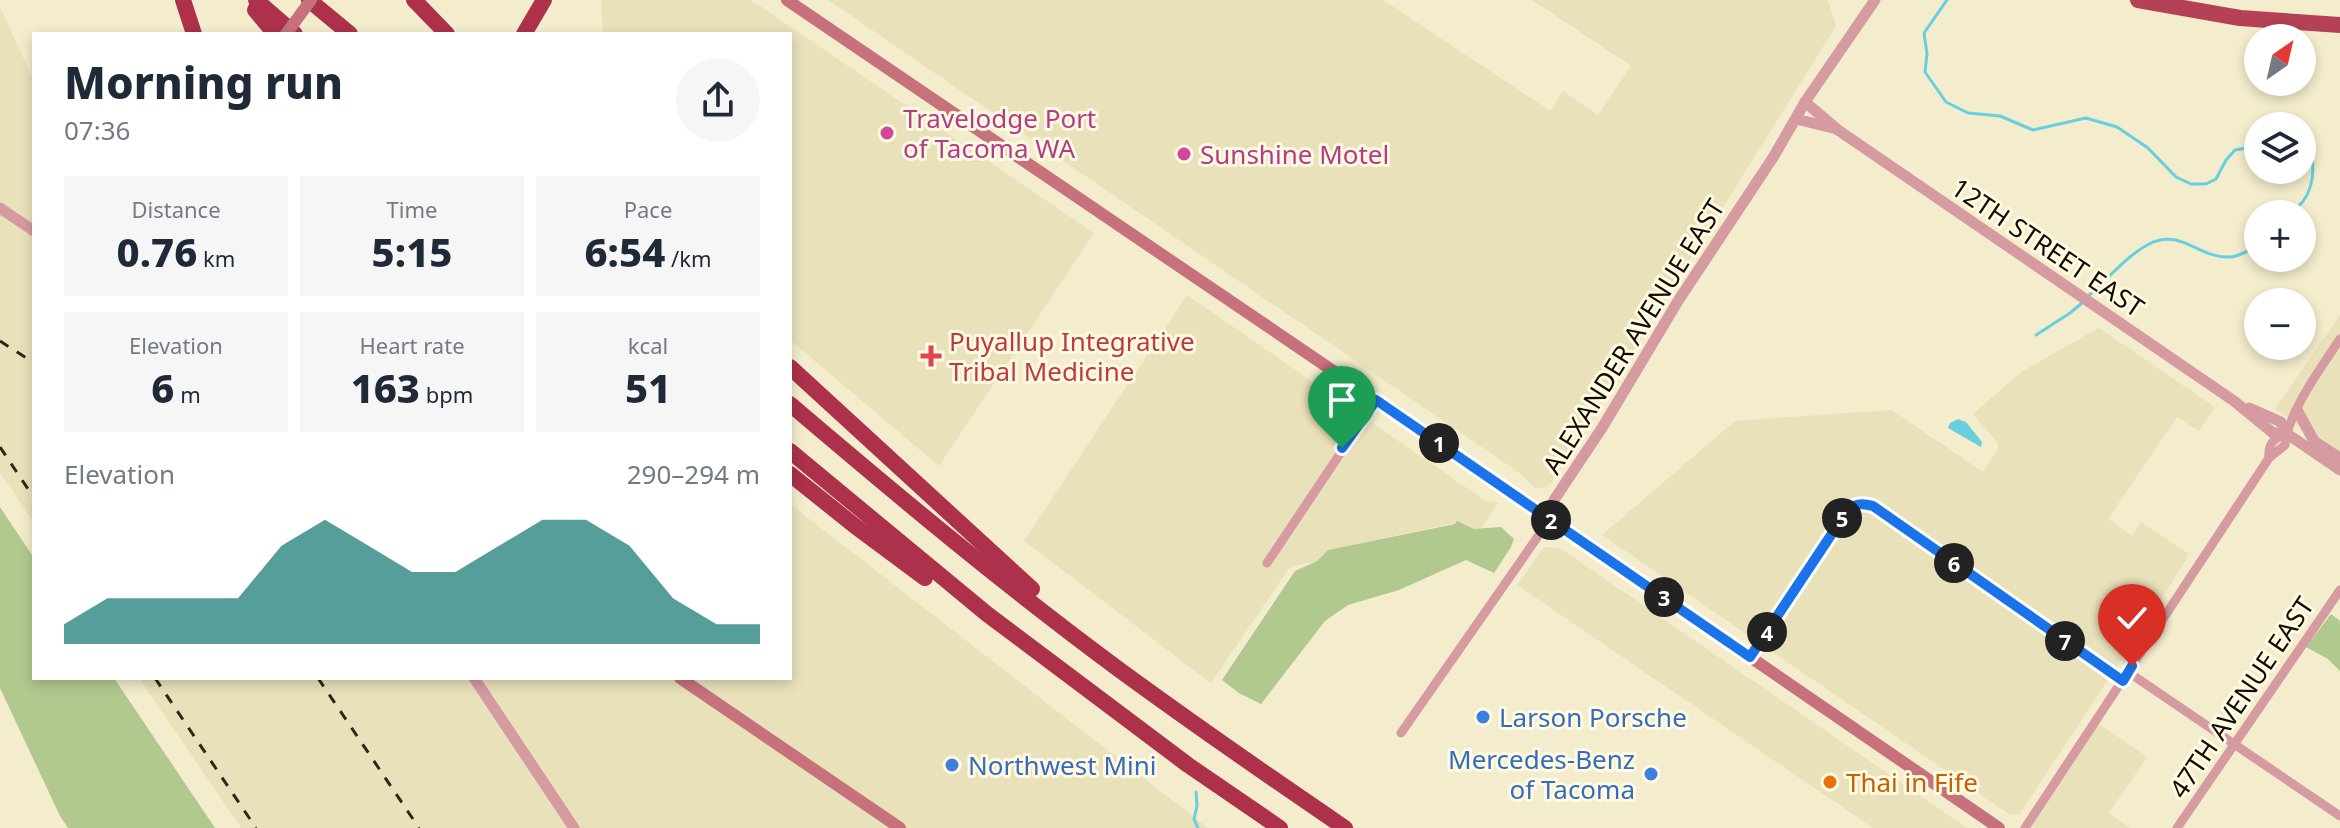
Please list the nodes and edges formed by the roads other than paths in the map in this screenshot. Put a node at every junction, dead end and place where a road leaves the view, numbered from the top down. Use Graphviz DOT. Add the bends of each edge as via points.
graph roads {
  1 [pos="183,0"];
  2 [pos="246,0"];
  3 [pos="256,0"];
  4 [pos="310,0"];
  5 [pos="414,0"];
  6 [pos="544,0"];
  7 [pos="787,0"];
  8 [pos="1875,0"];
  9 [pos="2138,0"];
  10 [pos="2340,25"];
  11 [pos="193,32"];
  12 [pos="273,32"];
  13 [pos="287,32"];
  14 [pos="293,32"];
  15 [pos="348,32"];
  16 [pos="445,32"];
  17 [pos="525,32"];
  18 [pos="1805,102"];
  19 [pos="1796,119"];
  20 [pos="1838,130"];
  21 [pos="0,208"];
  22 [pos="32,230"];
  23 [pos="2340,339"];
  24 [pos="792,369"];
  25 [pos="1376,400"];
  26 [pos="792,406"];
  27 [pos="2297,410"];
  28 [pos="2286,433"];
  29 [pos="792,453"];
  30 [pos="2340,458"];
  31 [pos="2340,470"];
  32 [pos="792,476"];
  33 [pos="1547,518"];
  34 [pos="1267,563"];
  35 [pos="2340,590"];
  36 [pos="987,614"];
  37 [pos="1750,657"];
  38 [pos="2126,676"];
  39 [pos="475,680"];
  40 [pos="683,680"];
  41 [pos="1141,685"];
  42 [pos="1401,733"];
  43 [pos="2234,744"];
  44 [pos="2340,816"];
  45 [pos="574,828"];
  46 [pos="900,828"];
  47 [pos="1280,828"];
  48 [pos="1345,828"];
  49 [pos="1999,828"];
  50 [pos="2025,828"];
  51 [pos="2177,828"];
  1 -- 11 [label="highway"];
  2 -- 12 [label="highway"];
  3 -- 14 [label="highway"];
  4 -- 13 [label="main road, bridge"];
  4 -- 15 [label="highway"];
  5 -- 16 [label="highway"];
  6 -- 17 [label="highway"];
  7 -- 25 [label="main road"];
  8 -- 18 [label="street, ALEXANDER AVENUE EAST"];
  9 -- 10 [label="highway" via="2240,18"];
  18 -- 19 [label="street, ALEXANDER AVENUE EAST"];
  18 -- 20 [label="street, 12TH STREET EAST"];
  19 -- 20 [label="street, 12TH STREET EAST"];
  19 -- 33 [label="street, ALEXANDER AVENUE EAST"];
  20 -- 28 [label="street, 12TH STREET EAST" via="2273,433"];
  21 -- 22 [label="street"];
  23 -- 27 [label="street"];
  24 -- 41 [label="highway"];
  25 -- 33 [label="main road"];
  25 -- 34 [label="street"];
  26 -- 41 [label="highway"];
  27 -- 28 [label="street"];
  27 -- 30 [label="street" via="2314,441"];
  28 -- 31 [label="street, 12TH STREET EAST"];
  28 -- 38 [label="street" via="2285,445 2269,458"];
  29 -- 36 [label="highway"];
  32 -- 36 [label="highway" via="939,588"];
  33 -- 37 [label="main road"];
  33 -- 42 [label="street, ALEXANDER AVENUE EAST"];
  35 -- 43 [label="street, 47TH AVENUE EAST"];
  36 -- 47 [label="highway"];
  37 -- 38 [label="street" via="1846,512 1858,504 1873,506"];
  37 -- 49 [label="main road"];
  38 -- 43 [label="street"];
  38 -- 50 [label="street"];
  39 -- 45 [label="street"];
  40 -- 46 [label="main road"];
  41 -- 48 [label="highway"];
  43 -- 44 [label="street"];
  43 -- 51 [label="street, 47TH AVENUE EAST"];
}
